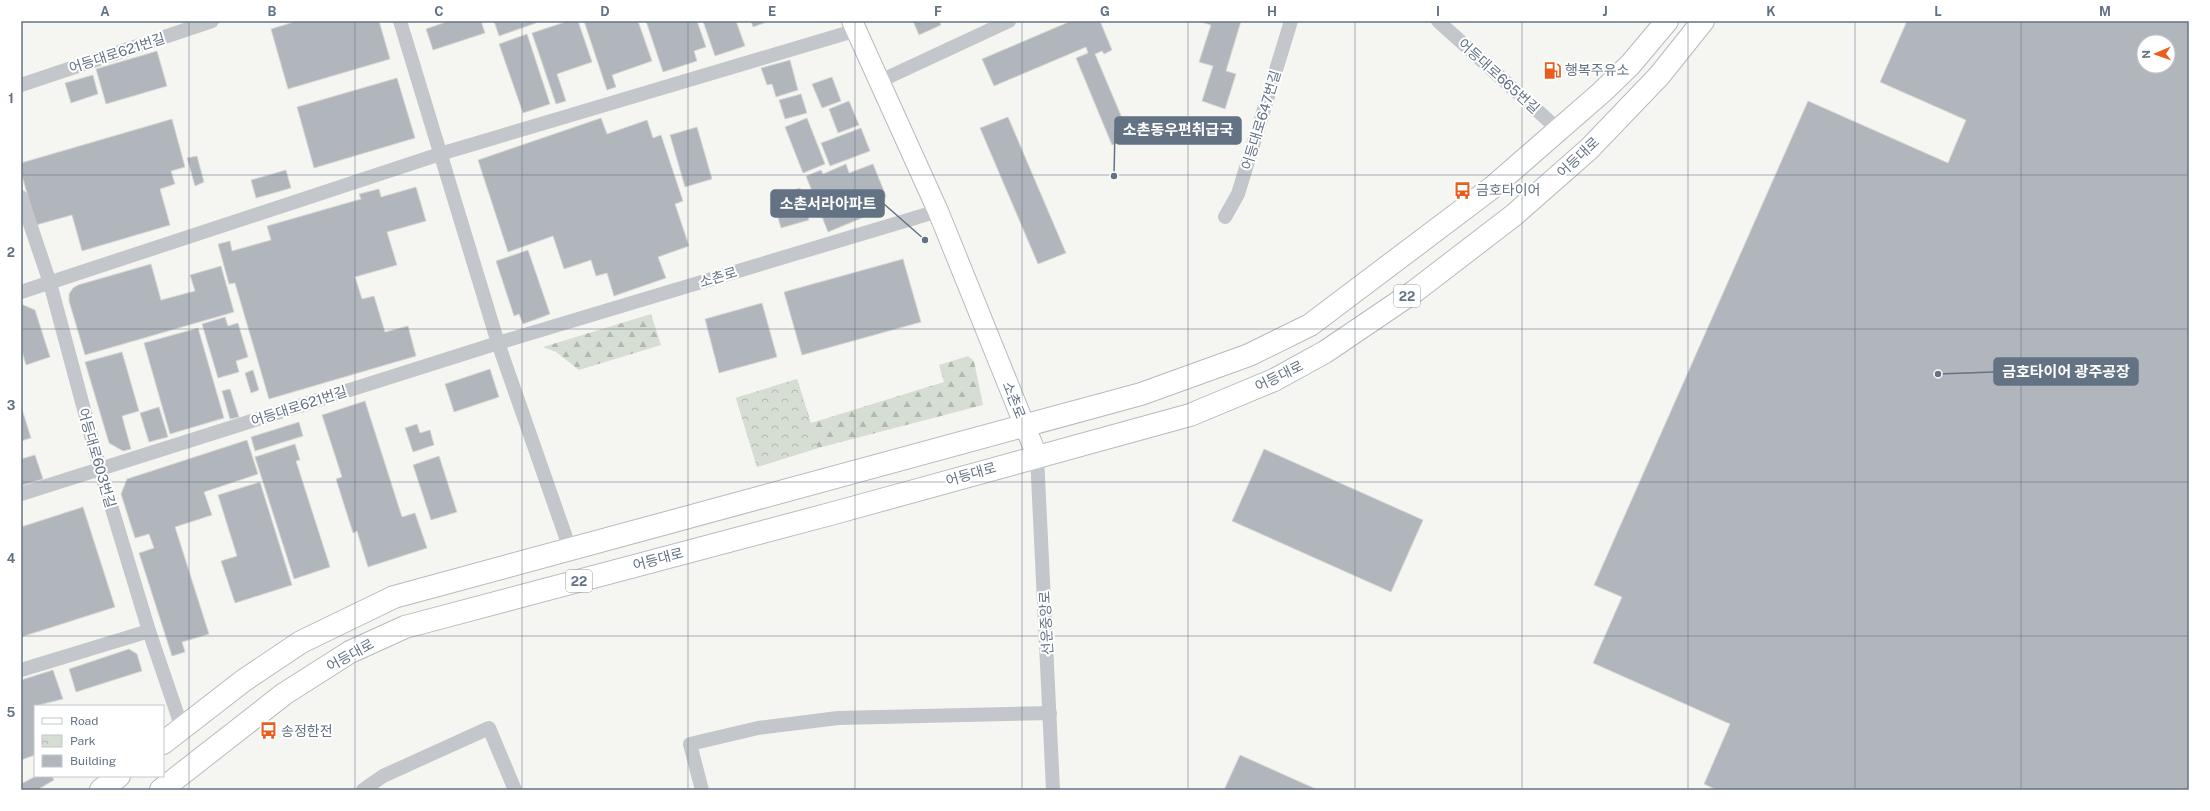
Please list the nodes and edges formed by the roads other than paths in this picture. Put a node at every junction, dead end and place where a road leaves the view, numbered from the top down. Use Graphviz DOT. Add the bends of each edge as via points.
graph roads {
  1 [pos="212,21"];
  2 [pos="400,21"];
  3 [pos="1009,21"];
  4 [pos="1291,21"];
  5 [pos="1438,21"];
  6 [pos="1667,21"];
  7 [pos="1703,21"];
  8 [pos="854,26"];
  9 [pos="880,81"];
  10 [pos="21,85"];
  11 [pos="1560,131"];
  12 [pos="440,154"];
  13 [pos="21,197"];
  14 [pos="938,211"];
  15 [pos="1225,217"];
  16 [pos="50,283"];
  17 [pos="21,292"];
  18 [pos="498,343"];
  19 [pos="1024,424"];
  20 [pos="1037,456"];
  21 [pos="100,469"];
  22 [pos="21,494"];
  23 [pos="570,549"];
  24 [pos="149,631"];
  25 [pos="21,670"];
  26 [pos="1050,713"];
  27 [pos="182,728"];
  28 [pos="164,741"];
  29 [pos="118,777"];
  30 [pos="101,790"];
  31 [pos="161,790"];
  32 [pos="363,790"];
  33 [pos="515,790"];
  34 [pos="702,790"];
  35 [pos="1053,790"];
  1 -- 10 [label="street, 어등대로621번길"];
  2 -- 12 [label="street"];
  3 -- 9 [label="street"];
  4 -- 15 [label="street, 어등대로647번길" via="1238,194"];
  5 -- 11 [label="street, 어등대로665번길"];
  6 -- 11 [label="main road, 22" via="1630,64"];
  7 -- 20 [label="main road, 어등대로 / 22" via="1659,76 1589,149 1514,215 1415,291 1325,352 1274,380 1190,415"];
  8 -- 9 [label="street, 소촌로"];
  8 -- 12 [label="street, 소촌로"];
  9 -- 14 [label="street, 소촌로"];
  11 -- 19 [label="main road, 22" via="1493,188 1310,325 1249,355 1161,387"];
  12 -- 16 [label="street"];
  12 -- 18 [label="street"];
  13 -- 16 [label="street, 어등대로603번길"];
  14 -- 18 [label="street, 소촌로"];
  14 -- 19 [label="street, 소촌로"];
  16 -- 17 [label="street"];
  16 -- 21 [label="street, 어등대로603번길"];
  18 -- 21 [label="street, 어등대로621번길"];
  18 -- 23 [label="street"];
  19 -- 20 [label="street, 소촌로"];
  19 -- 23 [label="main road, 22"];
  20 -- 26 [label="street, 선운중앙로"];
  20 -- 31 [label="main road, 어등대로 / 22" via="834,513 405,627 350,652 284,694"];
  21 -- 22 [label="street, 어등대로621번길"];
  21 -- 24 [label="street, 어등대로603번길"];
  23 -- 27 [label="main road, 22" via="394,597 302,642 243,681"];
  24 -- 25 [label="street"];
  24 -- 27 [label="street, 어등대로603번길"];
  26 -- 34 [label="street" via="838,718 758,728 690,744"];
  26 -- 35 [label="street, 선운중앙로"];
  27 -- 28 [label="main road, 22"];
  29 -- 30 [label="main road"];
  32 -- 33 [label="street" via="383,776 489,728"];
}
